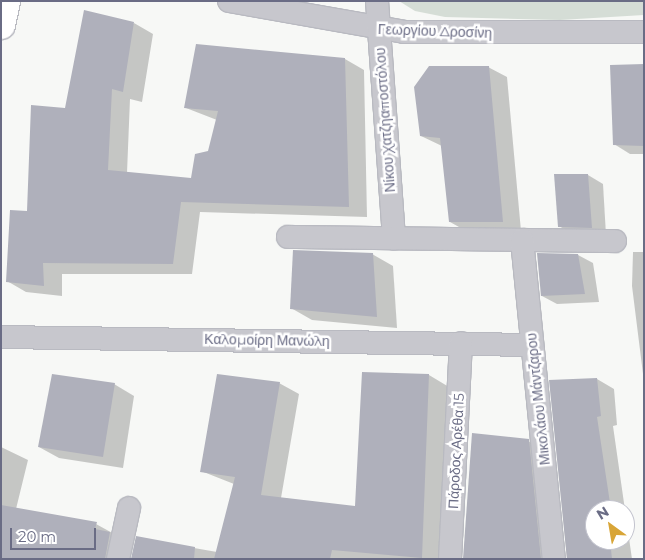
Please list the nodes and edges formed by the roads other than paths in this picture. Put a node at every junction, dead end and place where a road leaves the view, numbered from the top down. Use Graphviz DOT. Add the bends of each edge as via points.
graph roads {
  1 [pos="6,1"];
  2 [pos="230,1"];
  3 [pos="377,1"];
  4 [pos="1,26"];
  5 [pos="378,29"];
  6 [pos="644,32"];
  7 [pos="288,238"];
  8 [pos="394,238"];
  9 [pos="522,240"];
  10 [pos="615,241"];
  11 [pos="1,337"];
  12 [pos="461,343"];
  13 [pos="532,345"];
  14 [pos="129,508"];
  15 [pos="118,559"];
  16 [pos="450,559"];
  17 [pos="554,559"];
  1 -- 4 [label="main road"];
  2 -- 5 [label="street, Γεωργίου Δροσίνη"];
  3 -- 5 [label="street, Νίκου Χατζηαποστόλου"];
  5 -- 6 [label="street, Γεωργίου Δροσίνη"];
  5 -- 8 [label="street, Νίκου Χατζηαποστόλου"];
  7 -- 8 [label="street"];
  8 -- 9 [label="street"];
  9 -- 10 [label="street"];
  9 -- 13 [label="street, Μικολάου Μάντζαρου"];
  11 -- 12 [label="street, Καλομοίρη Μανώλη"];
  12 -- 13 [label="street, Καλομοίρη Μανώλη"];
  12 -- 16 [label="street, Πάροδος Αρέθα 15"];
  13 -- 17 [label="street, Μικολάου Μάντζαρου"];
  14 -- 15 [label="street"];
}
